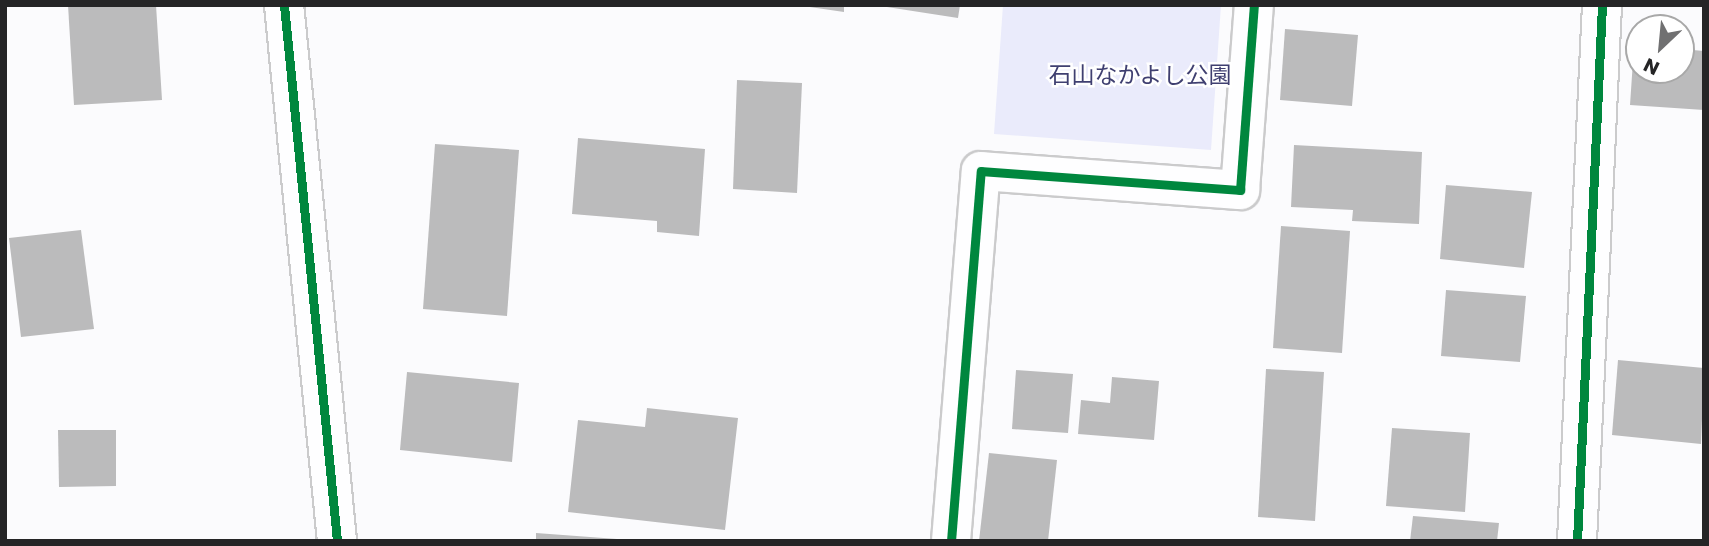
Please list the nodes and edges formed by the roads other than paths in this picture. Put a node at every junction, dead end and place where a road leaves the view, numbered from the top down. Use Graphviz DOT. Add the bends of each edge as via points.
graph roads {
  1 [pos="284,5"];
  2 [pos="1254,5"];
  3 [pos="1602,5"];
  4 [pos="337,541"];
  5 [pos="951,541"];
  6 [pos="1577,541"];
  1 -- 4 [label="street"];
  2 -- 5 [label="street" via="1240,190 981,171"];
  3 -- 6 [label="street"];
}
